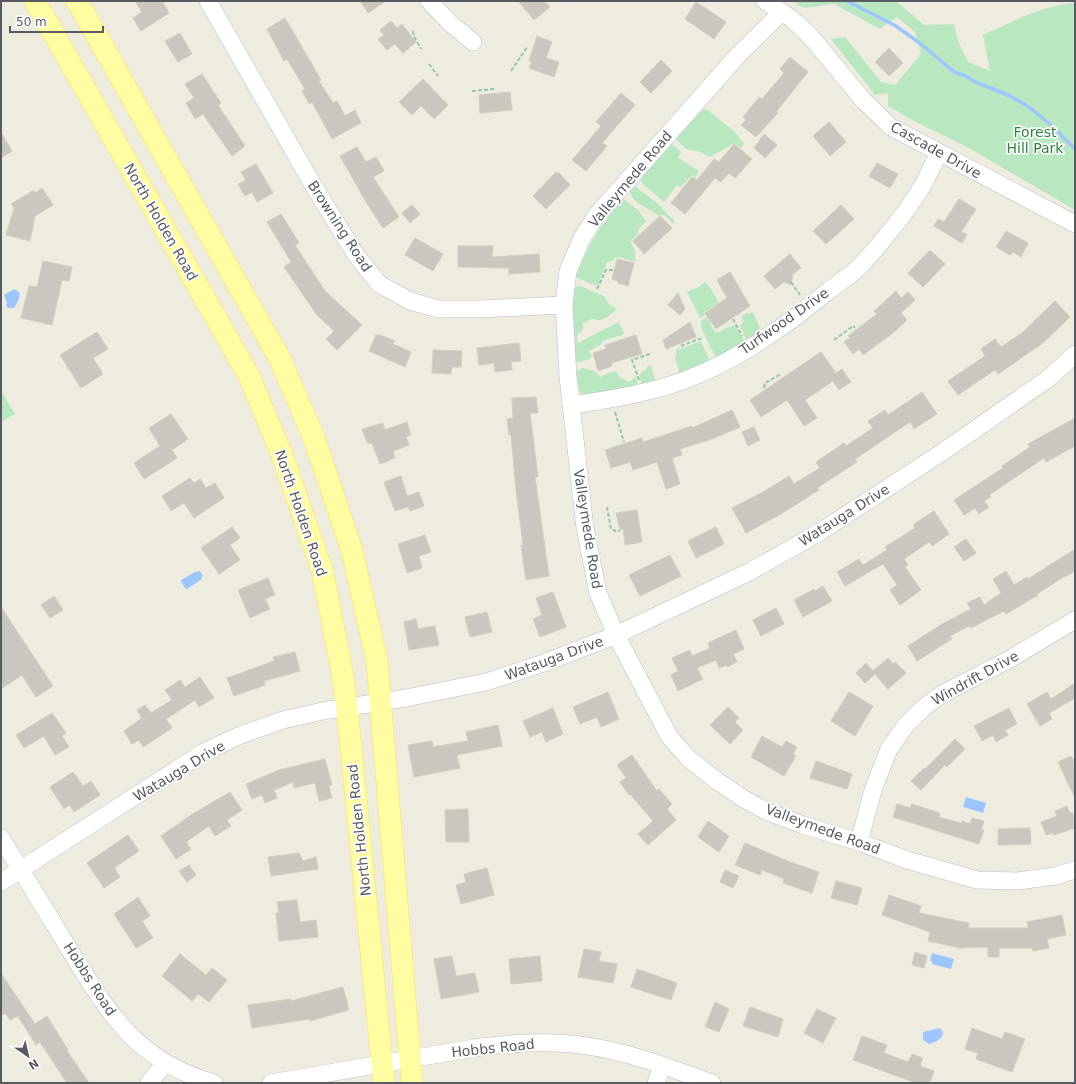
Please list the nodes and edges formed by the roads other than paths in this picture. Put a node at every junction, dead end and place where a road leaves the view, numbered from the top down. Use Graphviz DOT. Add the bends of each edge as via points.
graph roads {
  1 [pos="35,1"];
  2 [pos="77,1"];
  3 [pos="208,1"];
  4 [pos="429,1"];
  5 [pos="765,1"];
  6 [pos="782,12"];
  7 [pos="474,42"];
  8 [pos="939,153"];
  9 [pos="1075,224"];
  10 [pos="564,305"];
  11 [pos="1075,354"];
  12 [pos="571,405"];
  13 [pos="1075,620"];
  14 [pos="616,636"];
  15 [pos="382,702"];
  16 [pos="347,708"];
  17 [pos="1,838"];
  18 [pos="859,842"];
  19 [pos="20,870"];
  20 [pos="1075,870"];
  21 [pos="1,882"];
  22 [pos="410,1060"];
  23 [pos="165,1063"];
  24 [pos="662,1066"];
  25 [pos="383,1074"];
  26 [pos="149,1083"];
  27 [pos="214,1083"];
  28 [pos="271,1083"];
  29 [pos="412,1083"];
  30 [pos="656,1083"];
  31 [pos="712,1083"];
  1 -- 16 [label="main road, North Holden Road" via="249,376 282,456 323,574"];
  2 -- 15 [label="main road" via="280,359 311,431 352,551 377,662"];
  3 -- 10 [label="street, Browning Road" via="312,185 356,255 378,284 410,301 438,309"];
  4 -- 7 [label="street" via="450,23"];
  5 -- 6 [label="street, Cascade Drive"];
  6 -- 8 [label="street, Cascade Drive" via="811,37 864,101 891,127"];
  6 -- 10 [label="street, Valleymede Road" via="739,54 596,216 582,238 568,271"];
  8 -- 9 [label="street, Cascade Drive"];
  8 -- 12 [label="street, Turfwood Drive" via="919,192 891,231 860,266 804,310 726,361 695,375 661,388 611,400"];
  10 -- 12 [label="street, Valleymede Road"];
  11 -- 14 [label="street, Watauga Drive" via="1042,383 820,532 749,572"];
  12 -- 14 [label="street, Valleymede Road" via="585,528 598,593"];
  13 -- 18 [label="street, Windrift Drive" via="1010,659 942,694 906,725 890,749 874,790"];
  14 -- 15 [label="street, Watauga Drive" via="486,682"];
  14 -- 18 [label="street, Valleymede Road" via="669,736 688,758 717,781 762,808 803,825"];
  15 -- 16 [label="street, Watauga Drive"];
  15 -- 22 [label="main road"];
  16 -- 19 [label="street, Watauga Drive" via="318,711 283,720 238,736 204,752"];
  16 -- 25 [label="main road, North Holden Road"];
  17 -- 19 [label="street, Hobbs Road"];
  18 -- 20 [label="street, Valleymede Road" via="907,860 977,880 1018,881 1055,876"];
  19 -- 21 [label="street, Watauga Drive"];
  19 -- 23 [label="street, Hobbs Road" via="109,1012 142,1047"];
  22 -- 24 [label="street, Hobbs Road" via="501,1044 538,1043 597,1048 630,1055"];
  22 -- 25 [label="street, Hobbs Road"];
  22 -- 29 [label="main road"];
  23 -- 26 [label="street"];
  23 -- 27 [label="street, Hobbs Road" via="186,1074"];
  24 -- 30 [label="street"];
  24 -- 31 [label="street, Hobbs Road"];
  25 -- 28 [label="street, Hobbs Road"];
}
